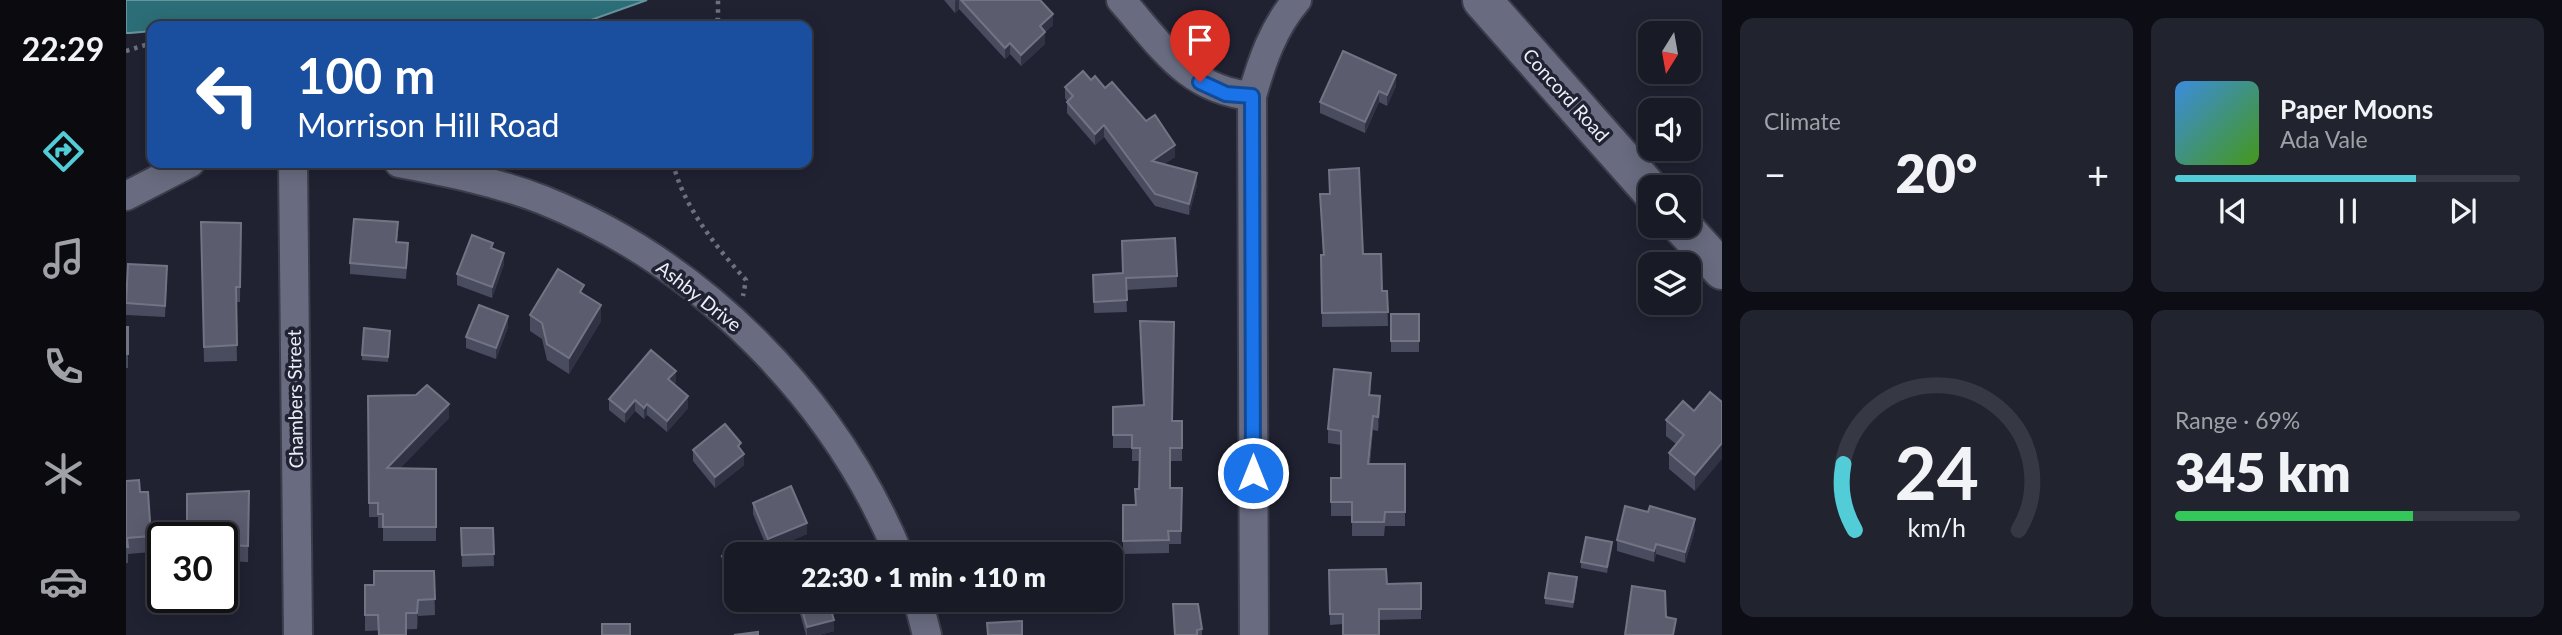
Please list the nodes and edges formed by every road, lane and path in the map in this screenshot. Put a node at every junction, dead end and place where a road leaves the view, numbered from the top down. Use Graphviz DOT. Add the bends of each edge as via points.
graph roads {
  1 [pos="718,0"];
  2 [pos="1121,0"];
  3 [pos="1297,0"];
  4 [pos="1482,0"];
  5 [pos="716,21"];
  6 [pos="147,45"];
  7 [pos="126,51"];
  8 [pos="1252,96"];
  9 [pos="180,168"];
  10 [pos="293,168"];
  11 [pos="424,168"];
  12 [pos="674,168"];
  13 [pos="1638,176"];
  14 [pos="126,196"];
  15 [pos="1693,238"];
  16 [pos="1722,270"];
  17 [pos="737,324"];
  18 [pos="893,542"];
  19 [pos="921,612"];
  20 [pos="298,635"];
  21 [pos="927,635"];
  22 [pos="1254,635"];
  1 -- 5 [label="path"];
  2 -- 8 [label="street" via="1182,69 1226,94"];
  3 -- 8 [label="street" via="1283,16 1264,55"];
  4 -- 13 [label="main road, Concord Road"];
  6 -- 7 [label="path"];
  8 -- 22 [label="street"];
  9 -- 14 [label="street"];
  10 -- 20 [label="street, Chambers Street"];
  11 -- 17 [label="street, Ashby Drive" via="542,200 639,251 694,287"];
  12 -- 17 [label="path" via="678,185 722,254 746,280"];
  15 -- 16 [label="main road"];
  17 -- 18 [label="street, Ashby Drive" via="836,436 864,479"];
  19 -- 21 [label="street"];
}
